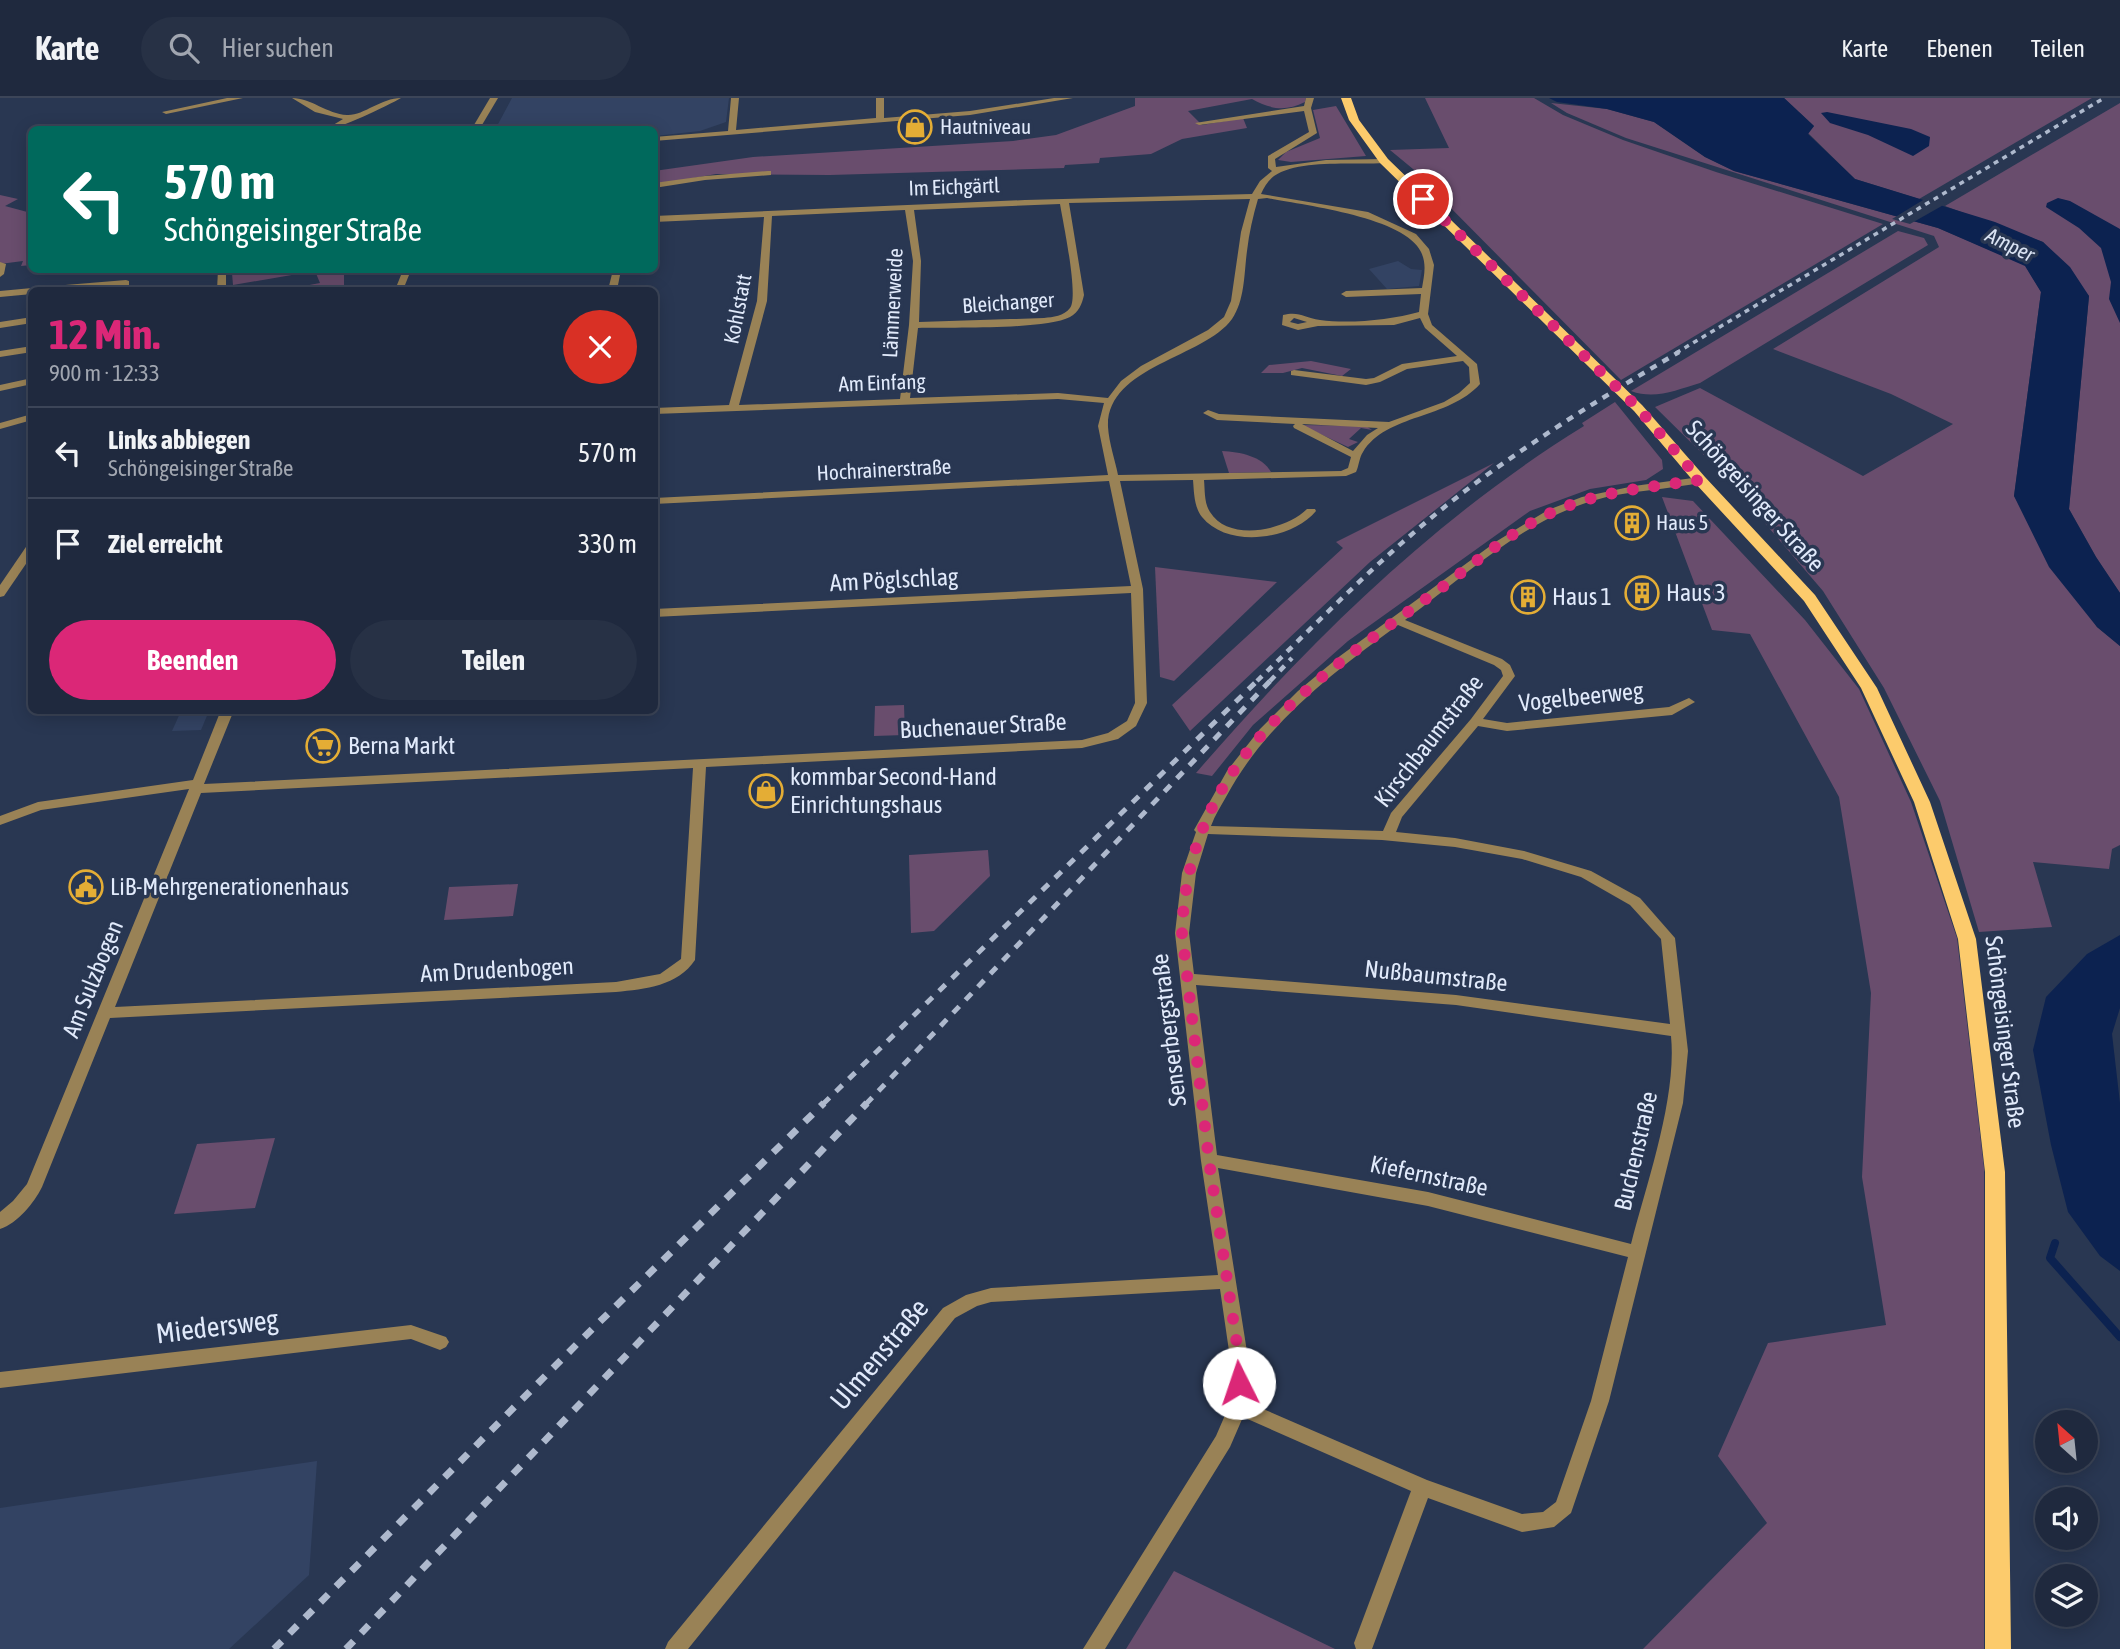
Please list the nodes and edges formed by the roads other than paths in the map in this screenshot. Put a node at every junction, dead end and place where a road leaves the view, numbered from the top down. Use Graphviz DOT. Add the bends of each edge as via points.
graph roads {
  1 [pos="239,98"];
  2 [pos="296,98"];
  3 [pos="397,98"];
  4 [pos="494,98"];
  5 [pos="735,98"];
  6 [pos="880,98"];
  7 [pos="1069,98"];
  8 [pos="1310,98"];
  9 [pos="1346,98"];
  10 [pos="186,100"];
  11 [pos="1020,102"];
  12 [pos="193,107"];
  13 [pos="1307,108"];
  14 [pos="166,113"];
  15 [pos="349,118"];
  16 [pos="880,120"];
  17 [pos="1199,122"];
  18 [pos="335,126"];
  19 [pos="477,126"];
  20 [pos="732,131"];
  21 [pos="658,139"];
  22 [pos="1384,161"];
  23 [pos="1279,171"];
  24 [pos="768,173"];
  25 [pos="658,186"];
  26 [pos="1255,195"];
  27 [pos="1064,201"];
  28 [pos="909,207"];
  29 [pos="768,215"];
  30 [pos="658,219"];
  31 [pos="126,283"];
  32 [pos="77,287"];
  33 [pos="28,291"];
  34 [pos="1426,291"];
  35 [pos="0,294"];
  36 [pos="1346,295"];
  37 [pos="1423,314"];
  38 [pos="28,321"];
  39 [pos="1394,322"];
  40 [pos="1318,323"];
  41 [pos="0,325"];
  42 [pos="914,325"];
  43 [pos="1433,331"];
  44 [pos="28,350"];
  45 [pos="0,354"];
  46 [pos="1467,358"];
  47 [pos="1294,373"];
  48 [pos="28,382"];
  49 [pos="0,388"];
  50 [pos="1111,401"];
  51 [pos="905,402"];
  52 [pos="733,408"];
  53 [pos="658,411"];
  54 [pos="1208,413"];
  55 [pos="28,418"];
  56 [pos="1287,421"];
  57 [pos="1390,425"];
  58 [pos="0,426"];
  59 [pos="1356,456"];
  60 [pos="1198,477"];
  61 [pos="1115,478"];
  62 [pos="1700,480"];
  63 [pos="658,500"];
  64 [pos="1311,511"];
  65 [pos="28,552"];
  66 [pos="1137,589"];
  67 [pos="0,594"];
  68 [pos="658,613"];
  69 [pos="1396,620"];
  70 [pos="1689,702"];
  71 [pos="226,714"];
  72 [pos="1475,722"];
  73 [pos="700,763"];
  74 [pos="197,787"];
  75 [pos="0,821"];
  76 [pos="1201,830"];
  77 [pos="1387,837"];
  78 [pos="1189,979"];
  79 [pos="104,1013"];
  80 [pos="1677,1031"];
  81 [pos="1209,1161"];
  82 [pos="0,1222"];
  83 [pos="1637,1252"];
  84 [pos="1225,1282"];
  85 [pos="440,1342"];
  86 [pos="0,1380"];
  87 [pos="1238,1406"];
  88 [pos="1422,1486"];
  89 [pos="1364,1643"];
  90 [pos="675,1649"];
  91 [pos="1093,1649"];
  92 [pos="1998,1649"];
  1 -- 12 [label="street"];
  2 -- 15 [label="street"];
  3 -- 15 [label="street"];
  4 -- 19 [label="street"];
  5 -- 20 [label="street"];
  6 -- 16 [label="street"];
  7 -- 11 [label="street"];
  8 -- 13 [label="street"];
  9 -- 22 [label="main road, Schöngeisinger Straße" via="1354,120"];
  10 -- 12 [label="street"];
  11 -- 16 [label="street" via="970,113"];
  12 -- 14 [label="street"];
  13 -- 17 [label="street"];
  13 -- 23 [label="street" via="1313,133 1271,158 1272,168"];
  15 -- 18 [label="street"];
  16 -- 20 [label="street"];
  20 -- 21 [label="street"];
  22 -- 23 [label="street"];
  22 -- 62 [label="main road, Schöngeisinger Straße" via="1638,408"];
  23 -- 26 [label="street" via="1264,179"];
  24 -- 25 [label="street"];
  26 -- 27 [label="street, Im Eichgärtl"];
  26 -- 34 [label="street, Im Eichgärtl" via="1354,211 1405,231 1428,256"];
  26 -- 50 [label="street" via="1231,315 1132,376 1119,386"];
  27 -- 28 [label="street, Im Eichgärtl"];
  27 -- 42 [label="street, Bleichanger" via="1079,295 1073,312 1044,321"];
  28 -- 29 [label="street, Im Eichgärtl"];
  28 -- 42 [label="street, Lämmerweide" via="917,261"];
  29 -- 30 [label="street, Im Eichgärtl"];
  29 -- 52 [label="street, Kohlstatt" via="762,301"];
  31 -- 32 [label="street"];
  33 -- 35 [label="street"];
  34 -- 36 [label="street"];
  34 -- 37 [label="street, Im Eichgärtl"];
  37 -- 39 [label="street"];
  37 -- 43 [label="street"];
  38 -- 41 [label="street"];
  39 -- 40 [label="street"];
  39 -- 43 [label="street"];
  42 -- 51 [label="street, Lämmerweide"];
  43 -- 46 [label="street"];
  44 -- 45 [label="street"];
  46 -- 47 [label="street" via="1405,366 1366,382"];
  46 -- 57 [label="street" via="1476,372 1475,384 1467,393 1437,410"];
  48 -- 49 [label="street"];
  50 -- 51 [label="street, Am Einfang" via="1068,396"];
  50 -- 61 [label="street, Buchenauer Straße" via="1103,426"];
  51 -- 52 [label="street, Am Einfang"];
  52 -- 53 [label="street, Am Einfang"];
  54 -- 56 [label="street"];
  55 -- 58 [label="street"];
  56 -- 57 [label="street"];
  56 -- 59 [label="street"];
  57 -- 59 [label="street"];
  59 -- 60 [label="street, Hochrainerstraße" via="1352,470 1336,475"];
  60 -- 61 [label="street, Hochrainerstraße"];
  60 -- 64 [label="street" via="1205,512 1224,528 1270,532 1298,525"];
  61 -- 63 [label="street, Hochrainerstraße"];
  61 -- 66 [label="street, Buchenauer Straße"];
  62 -- 69 [label="street, Senserbergstraße" via="1599,495 1553,512"];
  62 -- 92 [label="main road, Schöngeisinger Straße" via="1810,598 1869,688 1922,802 1967,939 1995,1172"];
  65 -- 67 [label="street"];
  66 -- 68 [label="street, Am Pöglschlag"];
  66 -- 73 [label="street, Buchenauer Straße" via="1141,704 1132,723 1113,736 1082,744"];
  69 -- 72 [label="street, Kirschbaumstraße" via="1506,668 1509,676"];
  69 -- 76 [label="street, Senserbergstraße" via="1302,694 1258,739 1224,783"];
  70 -- 72 [label="street, Vogelbeerweg" via="1672,710 1507,727"];
  71 -- 74 [label="street, Am Sulzbogen"];
  72 -- 77 [label="street, Kirschbaumstraße" via="1396,816"];
  73 -- 74 [label="street, Buchenauer Straße"];
  73 -- 79 [label="street, Am Drudenbogen" via="688,960 668,976 643,984 594,988"];
  74 -- 75 [label="street, Buchenauer Straße" via="38,806"];
  74 -- 79 [label="street, Am Sulzbogen"];
  76 -- 77 [label="street, Buchenstraße"];
  76 -- 78 [label="street, Senserbergstraße" via="1183,908"];
  77 -- 80 [label="street, Buchenstraße" via="1522,854 1592,875 1621,890 1653,916 1668,938"];
  78 -- 80 [label="street, Nußbaumstraße" via="1456,1000"];
  78 -- 81 [label="street, Senserbergstraße"];
  79 -- 82 [label="street, Am Sulzbogen" via="34,1187"];
  80 -- 83 [label="street, Buchenstraße" via="1675,1103"];
  81 -- 83 [label="street, Kiefernstraße" via="1428,1199"];
  81 -- 84 [label="street, Senserbergstraße"];
  83 -- 88 [label="street, Buchenstraße" via="1600,1401 1564,1507 1547,1521 1522,1523"];
  84 -- 87 [label="street, Senserbergstraße" via="1239,1358"];
  84 -- 90 [label="street, Ulmenstraße" via="991,1295 949,1313"];
  85 -- 86 [label="street, Miedersweg" via="411,1332"];
  87 -- 88 [label="street, Buchenstraße"];
  87 -- 91 [label="street, Senserbergstraße" via="1223,1441"];
  88 -- 89 [label="street"];
}
